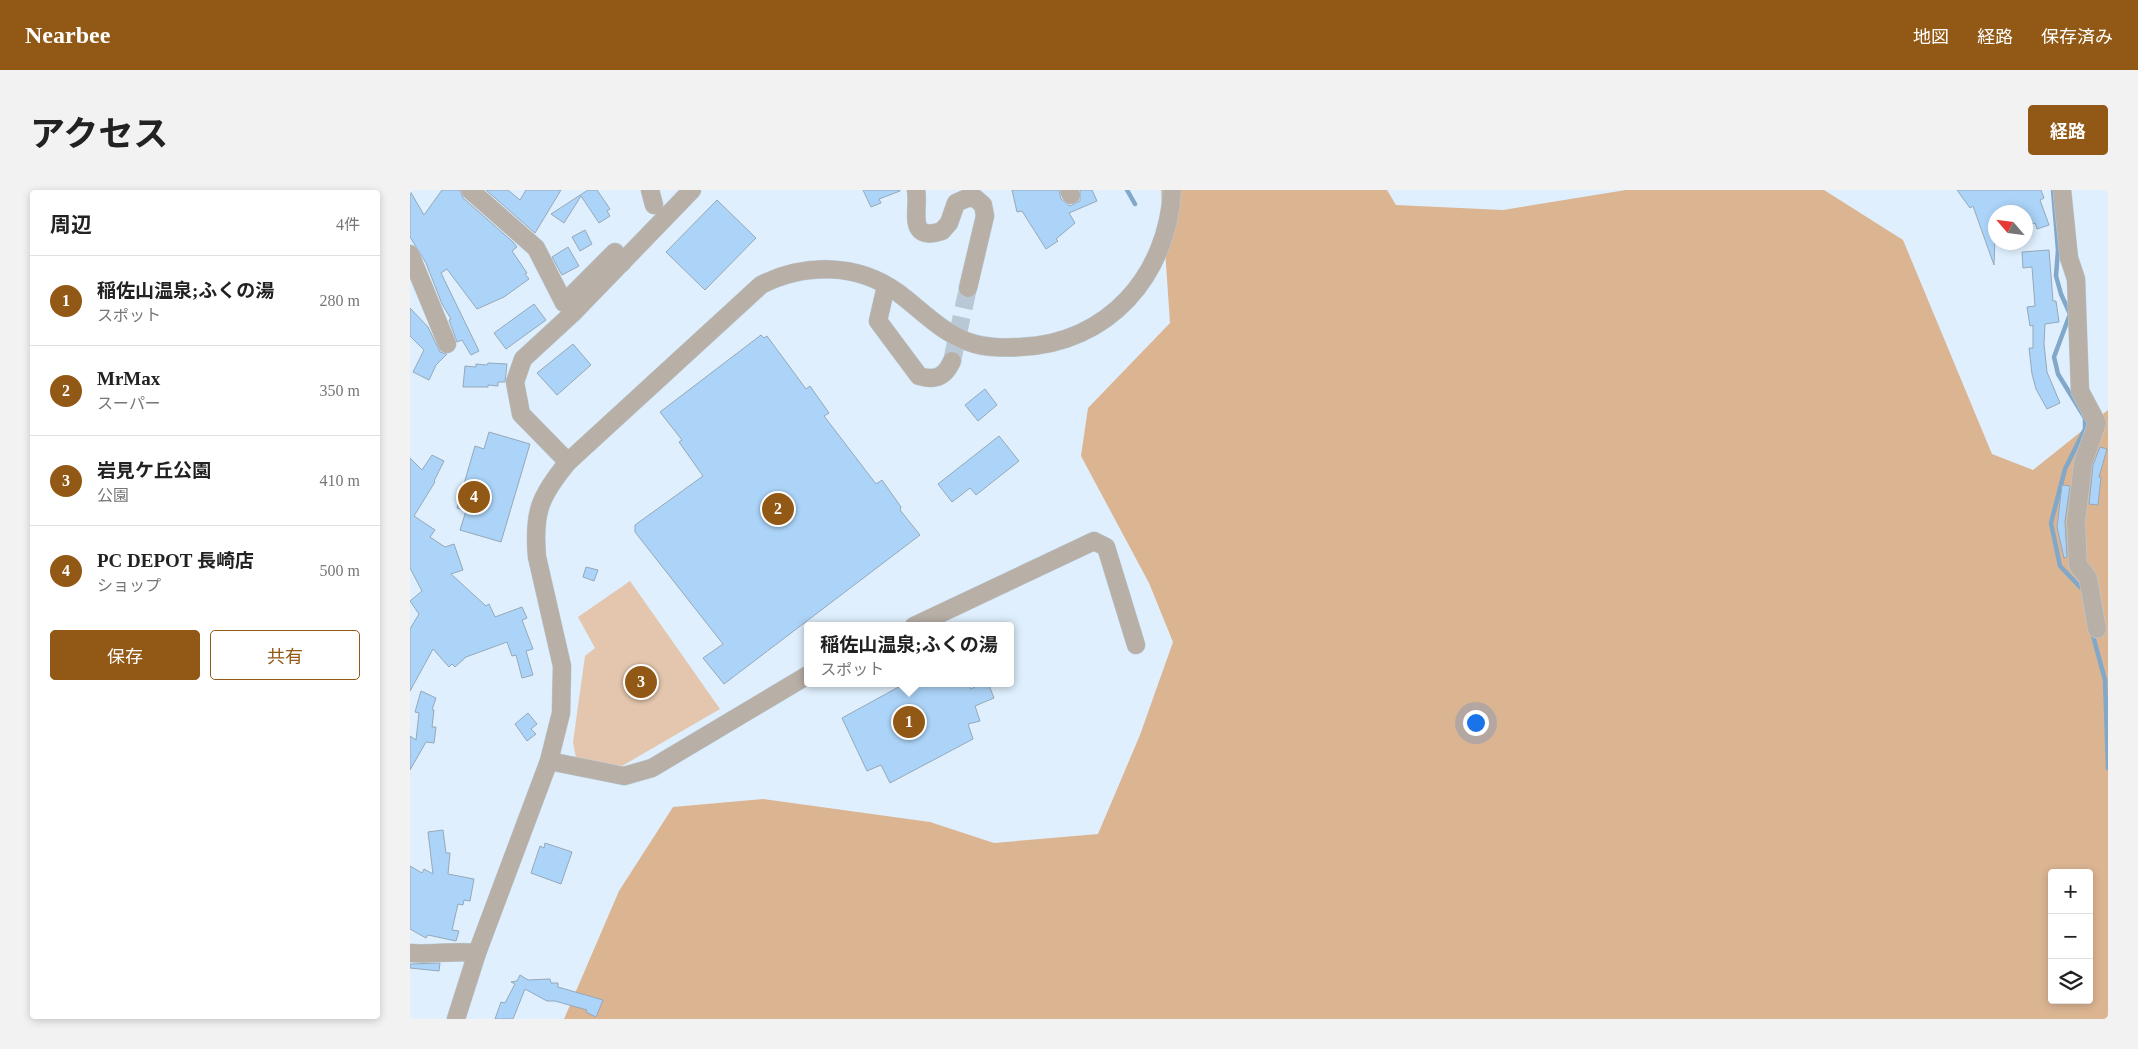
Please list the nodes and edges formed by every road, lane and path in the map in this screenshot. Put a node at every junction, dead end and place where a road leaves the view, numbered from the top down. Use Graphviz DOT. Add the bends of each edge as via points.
graph roads {
  1 [pos="470,190"];
  2 [pos="692,190"];
  3 [pos="916,190"];
  4 [pos="1172,190"];
  5 [pos="2062,190"];
  6 [pos="410,254"];
  7 [pos="622,262"];
  8 [pos="886,286"];
  9 [pos="968,288"];
  10 [pos="447,344"];
  11 [pos="952,361"];
  12 [pos="568,462"];
  13 [pos="922,622"];
  14 [pos="2097,628"];
  15 [pos="1136,646"];
  16 [pos="804,678"];
  17 [pos="549,761"];
  18 [pos="478,952"];
  19 [pos="410,953"];
  20 [pos="456,1019"];
  1 -- 7 [label="street" via="536,248 564,303 615,252"];
  2 -- 7 [label="street"];
  3 -- 9 [label="street" via="916,223 927,234 942,232 949,223 956,202 975,198 983,205 985,216"];
  4 -- 8 [label="street" via="1163,242 1142,283 1112,314 1079,334 1054,344 1004,348 973,343 940,328"];
  5 -- 14 [label="street" via="2069,258 2076,279 2080,391 2096,423 2083,463 2076,522 2078,565 2088,578"];
  6 -- 10 [label="street"];
  7 -- 12 [label="street" via="523,359 515,382 521,414"];
  8 -- 11 [label="street" via="878,320 918,376 938,378 948,372"];
  8 -- 12 [label="street" via="849,272 824,269 797,271 761,285"];
  12 -- 17 [label="street" via="548,485 537,510 537,557 562,666 562,714"];
  13 -- 15 [label="street" via="1094,541 1106,547"];
  16 -- 17 [label="street" via="652,768 624,776"];
  17 -- 18 [label="street"];
  18 -- 19 [label="street"];
  18 -- 20 [label="street"];
}
